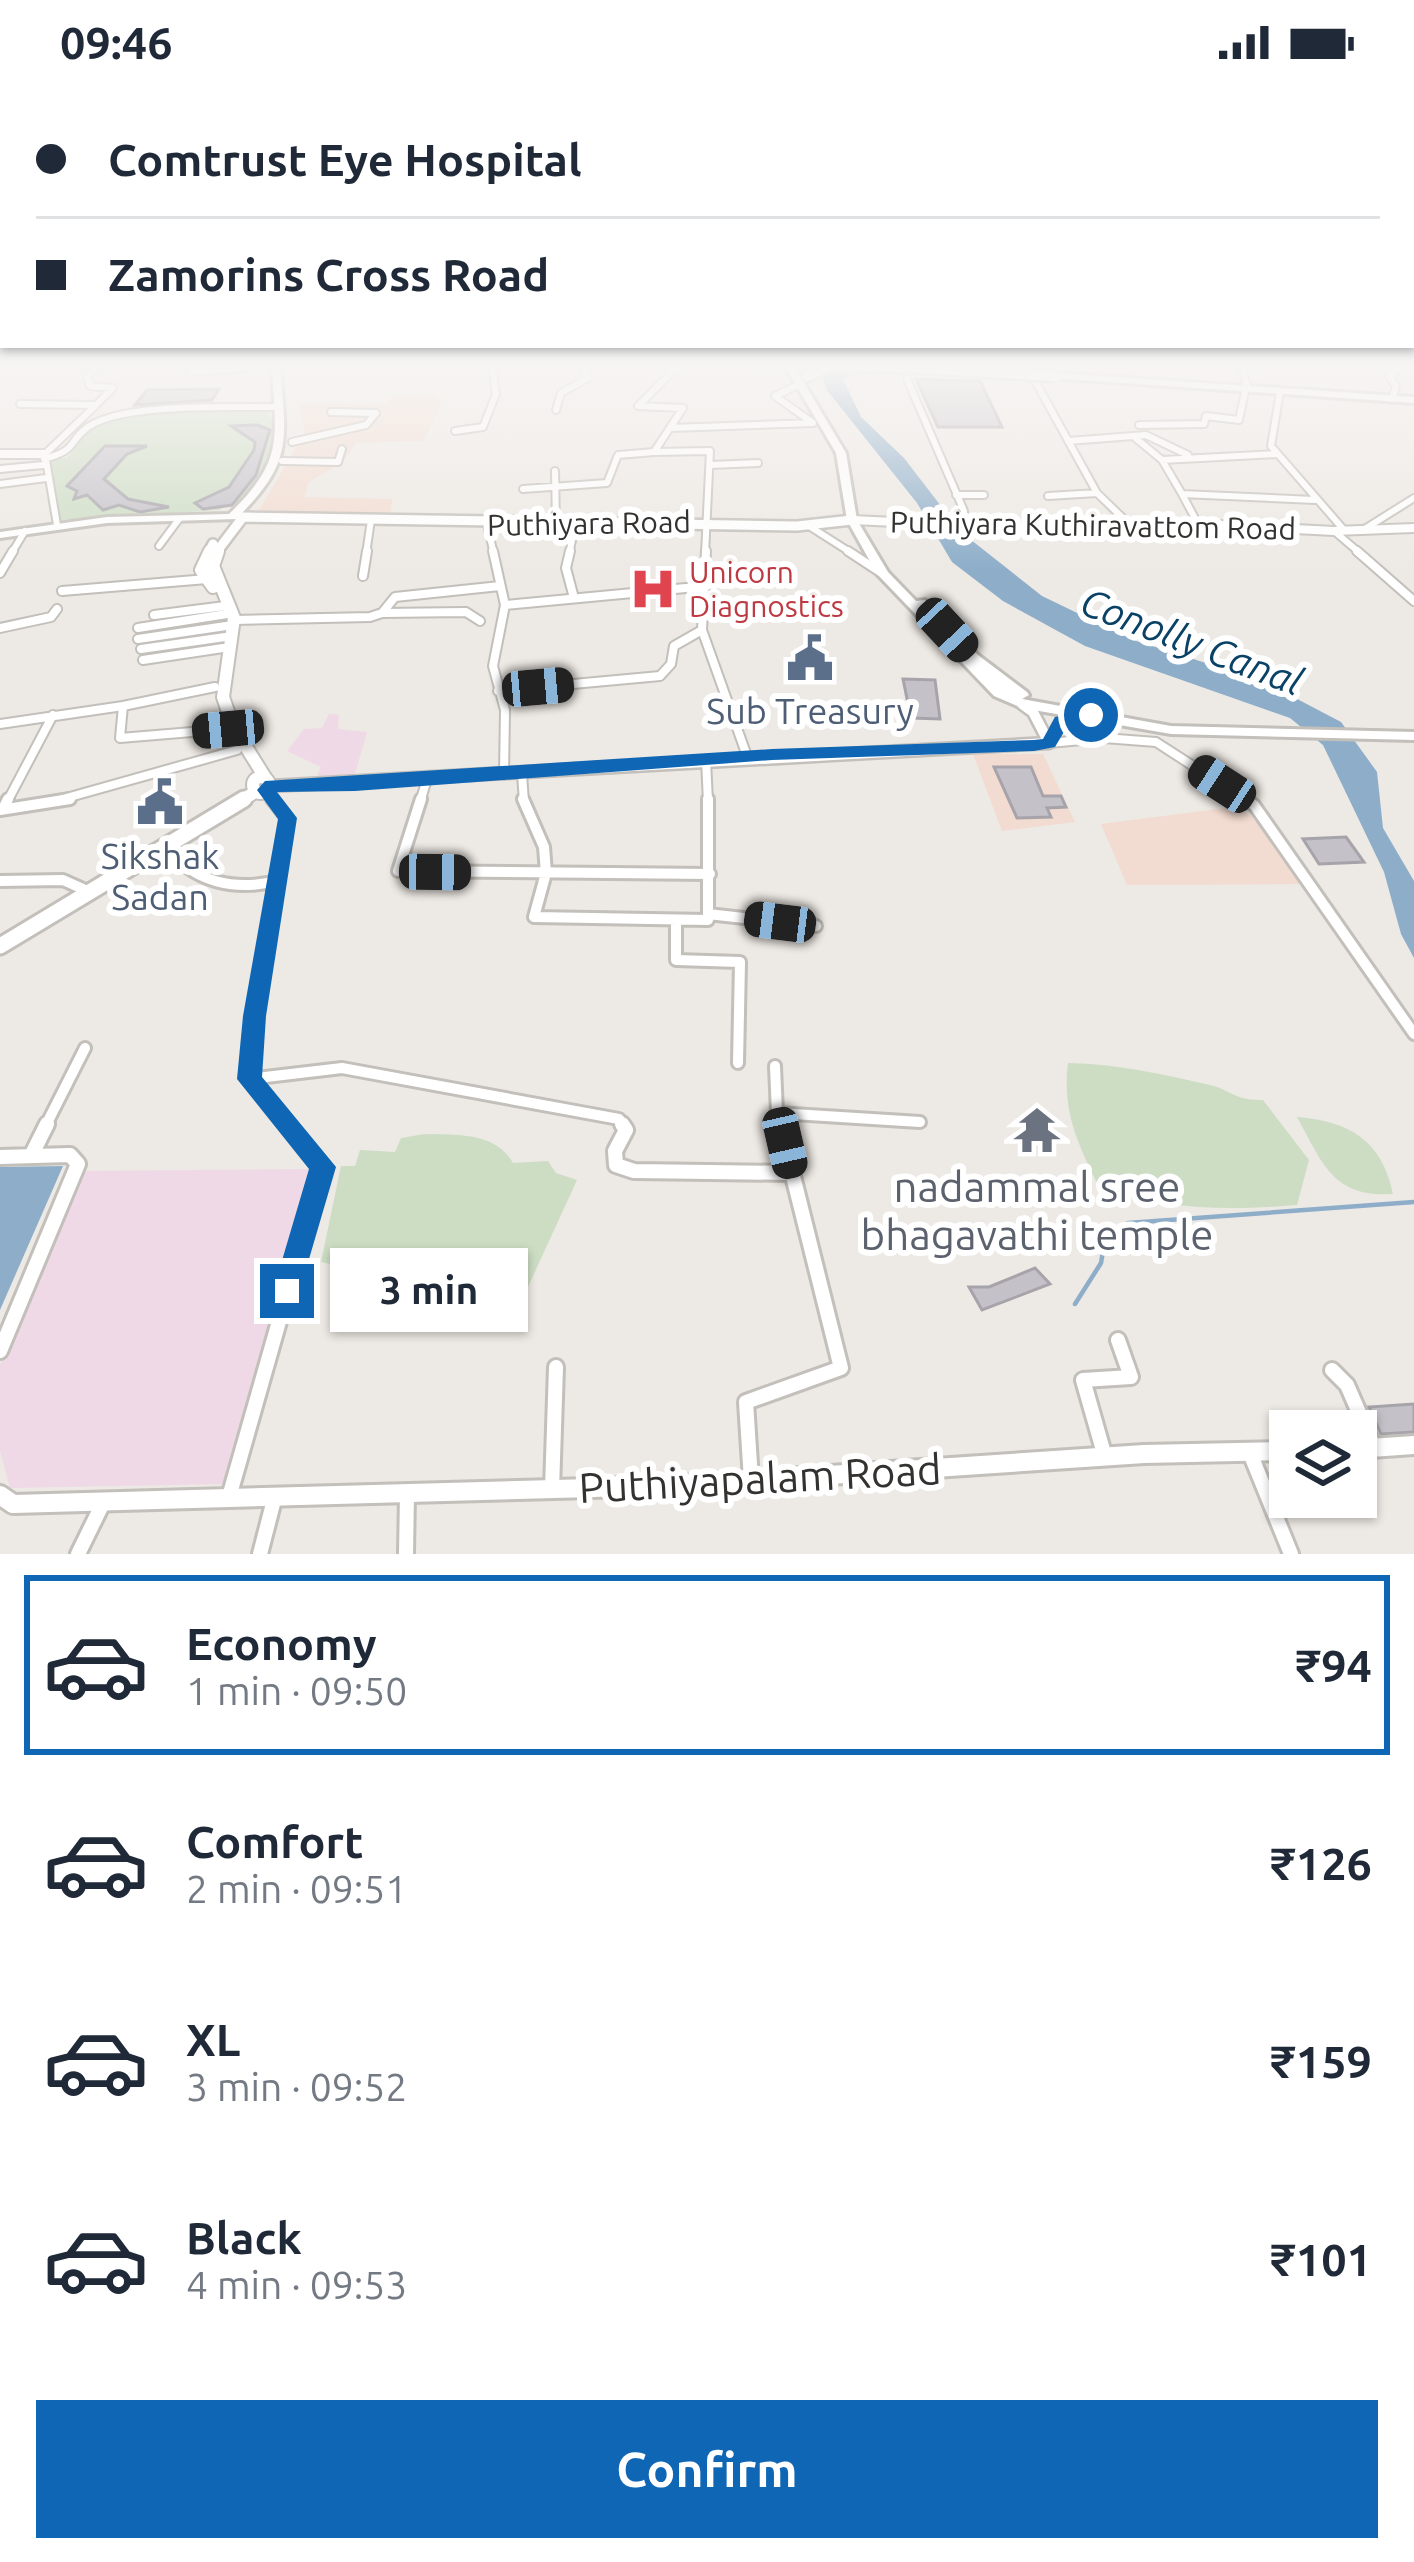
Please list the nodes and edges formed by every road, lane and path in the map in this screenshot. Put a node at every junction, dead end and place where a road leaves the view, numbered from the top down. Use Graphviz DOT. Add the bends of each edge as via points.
graph roads {
  1 [pos="69,434"];
  2 [pos="83,434"];
  3 [pos="284,434"];
  4 [pos="291,434"];
  5 [pos="336,434"];
  6 [pos="666,434"];
  7 [pos="831,434"];
  8 [pos="930,434"];
  9 [pos="1063,434"];
  10 [pos="1135,434"];
  11 [pos="1155,434"];
  12 [pos="1273,434"];
  13 [pos="1133,436"];
  14 [pos="1067,441"];
  15 [pos="292,442"];
  16 [pos="342,449"];
  17 [pos="654,452"];
  18 [pos="0,454"];
  19 [pos="1188,454"];
  20 [pos="1277,454"];
  21 [pos="44,459"];
  22 [pos="1162,460"];
  23 [pos="282,461"];
  24 [pos="758,463"];
  25 [pos="710,465"];
  26 [pos="0,469"];
  27 [pos="555,471"];
  28 [pos="46,478"];
  29 [pos="0,484"];
  30 [pos="556,486"];
  31 [pos="523,489"];
  32 [pos="1097,494"];
  33 [pos="1182,494"];
  34 [pos="956,495"];
  35 [pos="985,495"];
  36 [pos="1048,496"];
  37 [pos="1414,498"];
  38 [pos="1315,500"];
  39 [pos="165,517"];
  40 [pos="179,518"];
  41 [pos="236,519"];
  42 [pos="371,520"];
  43 [pos="858,520"];
  44 [pos="709,521"];
  45 [pos="576,522"];
  46 [pos="556,523"];
  47 [pos="963,524"];
  48 [pos="1128,524"];
  49 [pos="1198,524"];
  50 [pos="58,525"];
  51 [pos="487,525"];
  52 [pos="809,526"];
  53 [pos="1414,528"];
  54 [pos="1364,530"];
  55 [pos="25,531"];
  56 [pos="1339,531"];
  57 [pos="0,535"];
  58 [pos="159,546"];
  59 [pos="0,573"];
  60 [pos="883,574"];
  61 [pos="363,577"];
  62 [pos="207,579"];
  63 [pos="500,586"];
  64 [pos="707,586"];
  65 [pos="62,590"];
  66 [pos="574,598"];
  67 [pos="1414,601"];
  68 [pos="505,605"];
  69 [pos="57,609"];
  70 [pos="382,614"];
  71 [pos="154,616"];
  72 [pos="178,617"];
  73 [pos="480,621"];
  74 [pos="227,622"];
  75 [pos="0,628"];
  76 [pos="703,630"];
  77 [pos="178,643"];
  78 [pos="140,644"];
  79 [pos="215,687"];
  80 [pos="498,691"];
  81 [pos="1022,704"];
  82 [pos="123,706"];
  83 [pos="1059,708"];
  84 [pos="53,715"];
  85 [pos="1091,715"];
  86 [pos="0,724"];
  87 [pos="228,729"];
  88 [pos="1414,736"];
  89 [pos="1049,743"];
  90 [pos="237,750"];
  91 [pos="746,756"];
  92 [pos="706,760"];
  93 [pos="523,774"];
  94 [pos="504,775"];
  95 [pos="428,776"];
  96 [pos="262,786"];
  97 [pos="1,809"];
  98 [pos="168,848"];
  99 [pos="0,870"];
  100 [pos="547,873"];
  101 [pos="710,874"];
  102 [pos="0,881"];
  103 [pos="277,881"];
  104 [pos="92,893"];
  105 [pos="708,914"];
  106 [pos="676,921"];
  107 [pos="816,926"];
  108 [pos="0,946"];
  109 [pos="1414,1034"];
  110 [pos="86,1048"];
  111 [pos="738,1063"];
  112 [pos="775,1066"];
  113 [pos="249,1079"];
  114 [pos="777,1113"];
  115 [pos="920,1122"];
  116 [pos="31,1156"];
  117 [pos="0,1157"];
  118 [pos="792,1173"];
  119 [pos="1118,1340"];
  120 [pos="0,1351"];
  121 [pos="556,1367"];
  122 [pos="1332,1370"];
  123 [pos="1354,1410"];
  124 [pos="1414,1445"];
  125 [pos="1377,1447"];
  126 [pos="1250,1452"];
  127 [pos="1269,1452"];
  128 [pos="1105,1457"];
  129 [pos="752,1480"];
  130 [pos="551,1489"];
  131 [pos="407,1493"];
  132 [pos="0,1495"];
  133 [pos="275,1496"];
  134 [pos="229,1497"];
  135 [pos="104,1501"];
  136 [pos="78,1554"];
  137 [pos="260,1554"];
  138 [pos="406,1554"];
  139 [pos="1291,1554"];
  1 -- 21 [label="street"];
  2 -- 21 [label="street" via="70,452"];
  3 -- 41 [label="main road" via="270,472"];
  4 -- 15 [label="main road"];
  5 -- 15 [label="street"];
  6 -- 17 [label="street"];
  7 -- 43 [label="main road"];
  8 -- 34 [label="street"];
  9 -- 14 [label="street"];
  10 -- 13 [label="street"];
  11 -- 19 [label="street"];
  12 -- 20 [label="street"];
  13 -- 14 [label="street"];
  13 -- 22 [label="street"];
  14 -- 32 [label="street"];
  15 -- 23 [label="main road"];
  16 -- 23 [label="street" via="338,462"];
  17 -- 25 [label="street" via="710,451"];
  17 -- 30 [label="street" via="618,455 607,483"];
  18 -- 21 [label="street"];
  19 -- 20 [label="street"];
  19 -- 22 [label="street"];
  20 -- 38 [label="street"];
  21 -- 26 [label="street"];
  21 -- 28 [label="street"];
  22 -- 33 [label="street"];
  23 -- 41 [label="main road"];
  24 -- 25 [label="street"];
  25 -- 44 [label="street"];
  27 -- 30 [label="street"];
  28 -- 29 [label="street"];
  28 -- 50 [label="street"];
  30 -- 31 [label="street"];
  30 -- 46 [label="street"];
  32 -- 36 [label="street"];
  32 -- 48 [label="street"];
  33 -- 38 [label="street"];
  33 -- 49 [label="street"];
  34 -- 35 [label="street"];
  34 -- 47 [label="street"];
  37 -- 54 [label="street"];
  38 -- 56 [label="street"];
  39 -- 40 [label="main road"];
  39 -- 41 [label="main road"];
  39 -- 50 [label="main road"];
  40 -- 41 [label="main road"];
  40 -- 58 [label="street"];
  41 -- 42 [label="main road, Puthiyara Road"];
  41 -- 62 [label="main road" via="202,560"];
  41 -- 74 [label="main road" via="212,560"];
  42 -- 51 [label="main road, Puthiyara Road"];
  42 -- 61 [label="street"];
  43 -- 47 [label="street, Puthiyara Kuthiravattom Road"];
  43 -- 52 [label="main road, Puthiyara Road"];
  43 -- 60 [label="main road"];
  43 -- 83 [label="main road" via="894,574 974,658 1018,694"];
  44 -- 45 [label="main road, Puthiyara Road"];
  44 -- 52 [label="main road, Puthiyara Road"];
  44 -- 64 [label="street"];
  45 -- 46 [label="main road, Puthiyara Road"];
  45 -- 66 [label="street" via="566,568"];
  46 -- 51 [label="main road, Puthiyara Road"];
  47 -- 48 [label="street, Puthiyara Kuthiravattom Road"];
  48 -- 49 [label="street, Puthiyara Kuthiravattom Road"];
  49 -- 56 [label="street, Puthiyara Kuthiravattom Road"];
  50 -- 55 [label="main road"];
  51 -- 63 [label="street"];
  52 -- 60 [label="street"];
  53 -- 54 [label="street"];
  54 -- 56 [label="street"];
  55 -- 57 [label="main road"];
  55 -- 59 [label="street"];
  56 -- 67 [label="street"];
  60 -- 81 [label="main road" via="984,683"];
  62 -- 65 [label="street"];
  62 -- 74 [label="main road"];
  63 -- 68 [label="street"];
  63 -- 70 [label="street" via="395,597"];
  64 -- 66 [label="street"];
  64 -- 76 [label="street"];
  66 -- 68 [label="street"];
  68 -- 80 [label="street" via="493,666"];
  69 -- 75 [label="street"];
  70 -- 73 [label="street" via="466,612"];
  70 -- 74 [label="street"];
  71 -- 72 [label="street"];
  72 -- 74 [label="street"];
  72 -- 77 [label="street"];
  72 -- 78 [label="street"];
  74 -- 77 [label="street"];
  74 -- 77 [label="street"];
  74 -- 79 [label="main road"];
  74 -- 96 [label="main road" via="224,706"];
  76 -- 80 [label="street" via="674,646 660,676"];
  76 -- 91 [label="street"];
  77 -- 78 [label="street"];
  77 -- 78 [label="street"];
  79 -- 82 [label="street"];
  79 -- 87 [label="main road"];
  80 -- 94 [label="street"];
  81 -- 83 [label="main road"];
  81 -- 89 [label="street"];
  82 -- 84 [label="street"];
  82 -- 87 [label="street" via="120,738"];
  83 -- 85 [label="main road"];
  83 -- 89 [label="street" via="1049,716"];
  84 -- 86 [label="street"];
  84 -- 97 [label="street"];
  85 -- 88 [label="main road" via="1171,730"];
  85 -- 89 [label="street" via="1061,721"];
  87 -- 90 [label="main road"];
  89 -- 91 [label="street"];
  89 -- 109 [label="street" via="1156,742 1254,805"];
  90 -- 96 [label="main road"];
  90 -- 97 [label="street" via="69,799"];
  91 -- 92 [label="street"];
  92 -- 93 [label="street"];
  92 -- 101 [label="street"];
  93 -- 94 [label="street"];
  93 -- 100 [label="street" via="524,807 543,841"];
  94 -- 95 [label="street"];
  95 -- 96 [label="street"];
  95 -- 100 [label="street" via="398,871"];
  96 -- 98 [label="main road"];
  96 -- 103 [label="street" via="287,818"];
  98 -- 103 [label="street" via="184,871 248,888"];
  98 -- 104 [label="main road"];
  99 -- 102 [label="street"];
  100 -- 101 [label="street"];
  100 -- 106 [label="street" via="534,917"];
  101 -- 105 [label="street"];
  102 -- 104 [label="street" via="63,880"];
  103 -- 113 [label="street"];
  104 -- 108 [label="main road"];
  105 -- 106 [label="street"];
  105 -- 107 [label="street"];
  106 -- 111 [label="street" via="676,960 740,962"];
  110 -- 116 [label="street"];
  112 -- 114 [label="street"];
  113 -- 118 [label="street" via="342,1068 619,1119 626,1130 616,1165 634,1171"];
  113 -- 134 [label="street" via="323,1167"];
  114 -- 115 [label="street"];
  114 -- 118 [label="street"];
  116 -- 117 [label="street"];
  116 -- 120 [label="street" via="70,1155 78,1163"];
  118 -- 129 [label="street" via="841,1368 746,1402"];
  119 -- 128 [label="street" via="1131,1378 1083,1379"];
  121 -- 130 [label="street"];
  122 -- 123 [label="street"];
  124 -- 125 [label="street"];
  126 -- 127 [label="street, Puthiyapalam Road"];
  126 -- 128 [label="street, Puthiyapalam Road"];
  126 -- 139 [label="street"];
  128 -- 129 [label="street, Puthiyapalam Road"];
  129 -- 130 [label="street, Puthiyapalam Road"];
  130 -- 131 [label="street, Puthiyapalam Road"];
  131 -- 133 [label="street, Puthiyapalam Road"];
  131 -- 138 [label="street"];
  132 -- 135 [label="street, Puthiyapalam Road" via="13,1504"];
  133 -- 134 [label="street, Puthiyapalam Road"];
  133 -- 137 [label="street"];
  134 -- 135 [label="street, Puthiyapalam Road"];
  135 -- 136 [label="street"];
}
